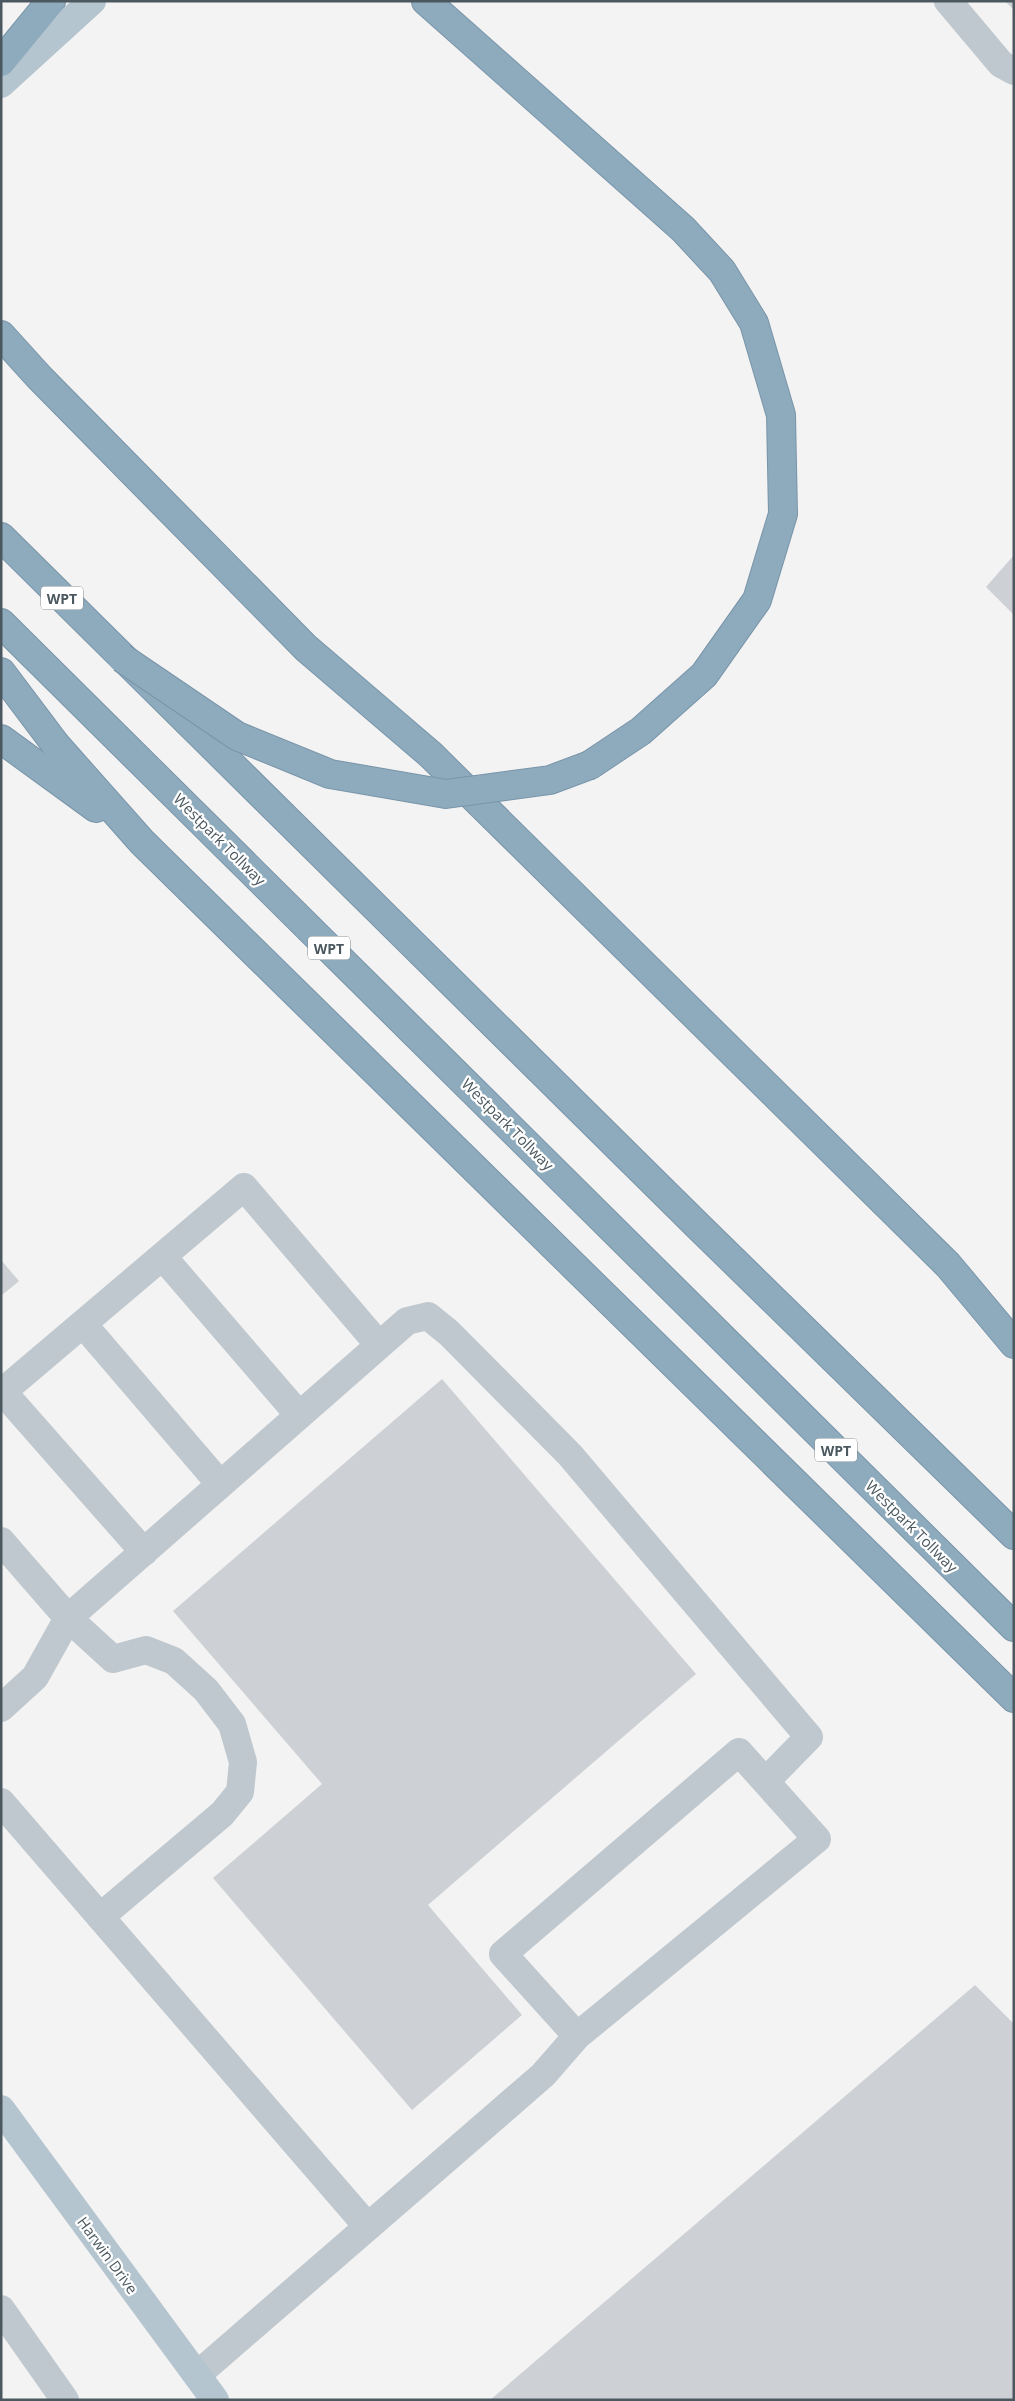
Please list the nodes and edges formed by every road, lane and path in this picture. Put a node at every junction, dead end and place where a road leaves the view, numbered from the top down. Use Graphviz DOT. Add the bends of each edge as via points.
graph roads {
  1 [pos="51,1"];
  2 [pos="92,1"];
  3 [pos="426,1"];
  4 [pos="948,1"];
  5 [pos="1,62"];
  6 [pos="1014,71"];
  7 [pos="1,84"];
  8 [pos="1,335"];
  9 [pos="1,537"];
  10 [pos="1,623"];
  11 [pos="122,658"];
  12 [pos="1,672"];
  13 [pos="1,739"];
  14 [pos="142,842"];
  15 [pos="162,1257"];
  16 [pos="83,1324"];
  17 [pos="1014,1344"];
  18 [pos="379,1345"];
  19 [pos="2,1393"];
  20 [pos="299,1415"];
  21 [pos="220,1484"];
  22 [pos="1014,1535"];
  23 [pos="1,1541"];
  24 [pos="144,1552"];
  25 [pos="68,1618"];
  26 [pos="1014,1627"];
  27 [pos="1014,1698"];
  28 [pos="1,1708"];
  29 [pos="766,1781"];
  30 [pos="1,1802"];
  31 [pos="100,1917"];
  32 [pos="577,2036"];
  33 [pos="1,2110"];
  34 [pos="368,2227"];
  35 [pos="1,2309"];
  36 [pos="196,2375"];
  37 [pos="65,2400"];
  38 [pos="215,2400"];
  1 -- 5 [label="highway"];
  2 -- 7 [label="main road"];
  3 -- 11 [label="highway, bridge" via="683,229 722,271 754,323 781,415 783,514 757,600 704,675 641,731 590,765 550,780 446,794 330,774 237,736"];
  4 -- 6 [label="street" via="1001,64"];
  8 -- 17 [label="highway" via="306,648 431,756 948,1265"];
  9 -- 11 [label="highway, WPT"];
  10 -- 26 [label="highway, Westpark Tollway / WPT"];
  11 -- 22 [label="highway, WPT, bridge"];
  12 -- 14 [label="highway" via="56,745"];
  13 -- 14 [label="highway"];
  14 -- 27 [label="highway"];
  15 -- 16 [label="street"];
  15 -- 18 [label="street" via="244,1187"];
  15 -- 20 [label="street"];
  16 -- 19 [label="street"];
  16 -- 21 [label="street"];
  18 -- 20 [label="street"];
  18 -- 29 [label="street" via="407,1321 428,1316 449,1333 570,1455 809,1737"];
  19 -- 24 [label="street"];
  20 -- 21 [label="street"];
  21 -- 24 [label="street"];
  23 -- 25 [label="street"];
  24 -- 25 [label="street"];
  25 -- 28 [label="street" via="35,1677"];
  25 -- 31 [label="street" via="113,1659 146,1650 174,1661 206,1690 232,1724 243,1762 240,1792 222,1814"];
  29 -- 32 [label="street" via="817,1838"];
  29 -- 32 [label="street" via="739,1752 503,1954"];
  30 -- 31 [label="street"];
  31 -- 34 [label="street"];
  32 -- 34 [label="street" via="543,2075"];
  33 -- 36 [label="main road, Harwin Drive"];
  34 -- 36 [label="street"];
  35 -- 37 [label="street"];
  36 -- 38 [label="main road, Harwin Drive"];
}
